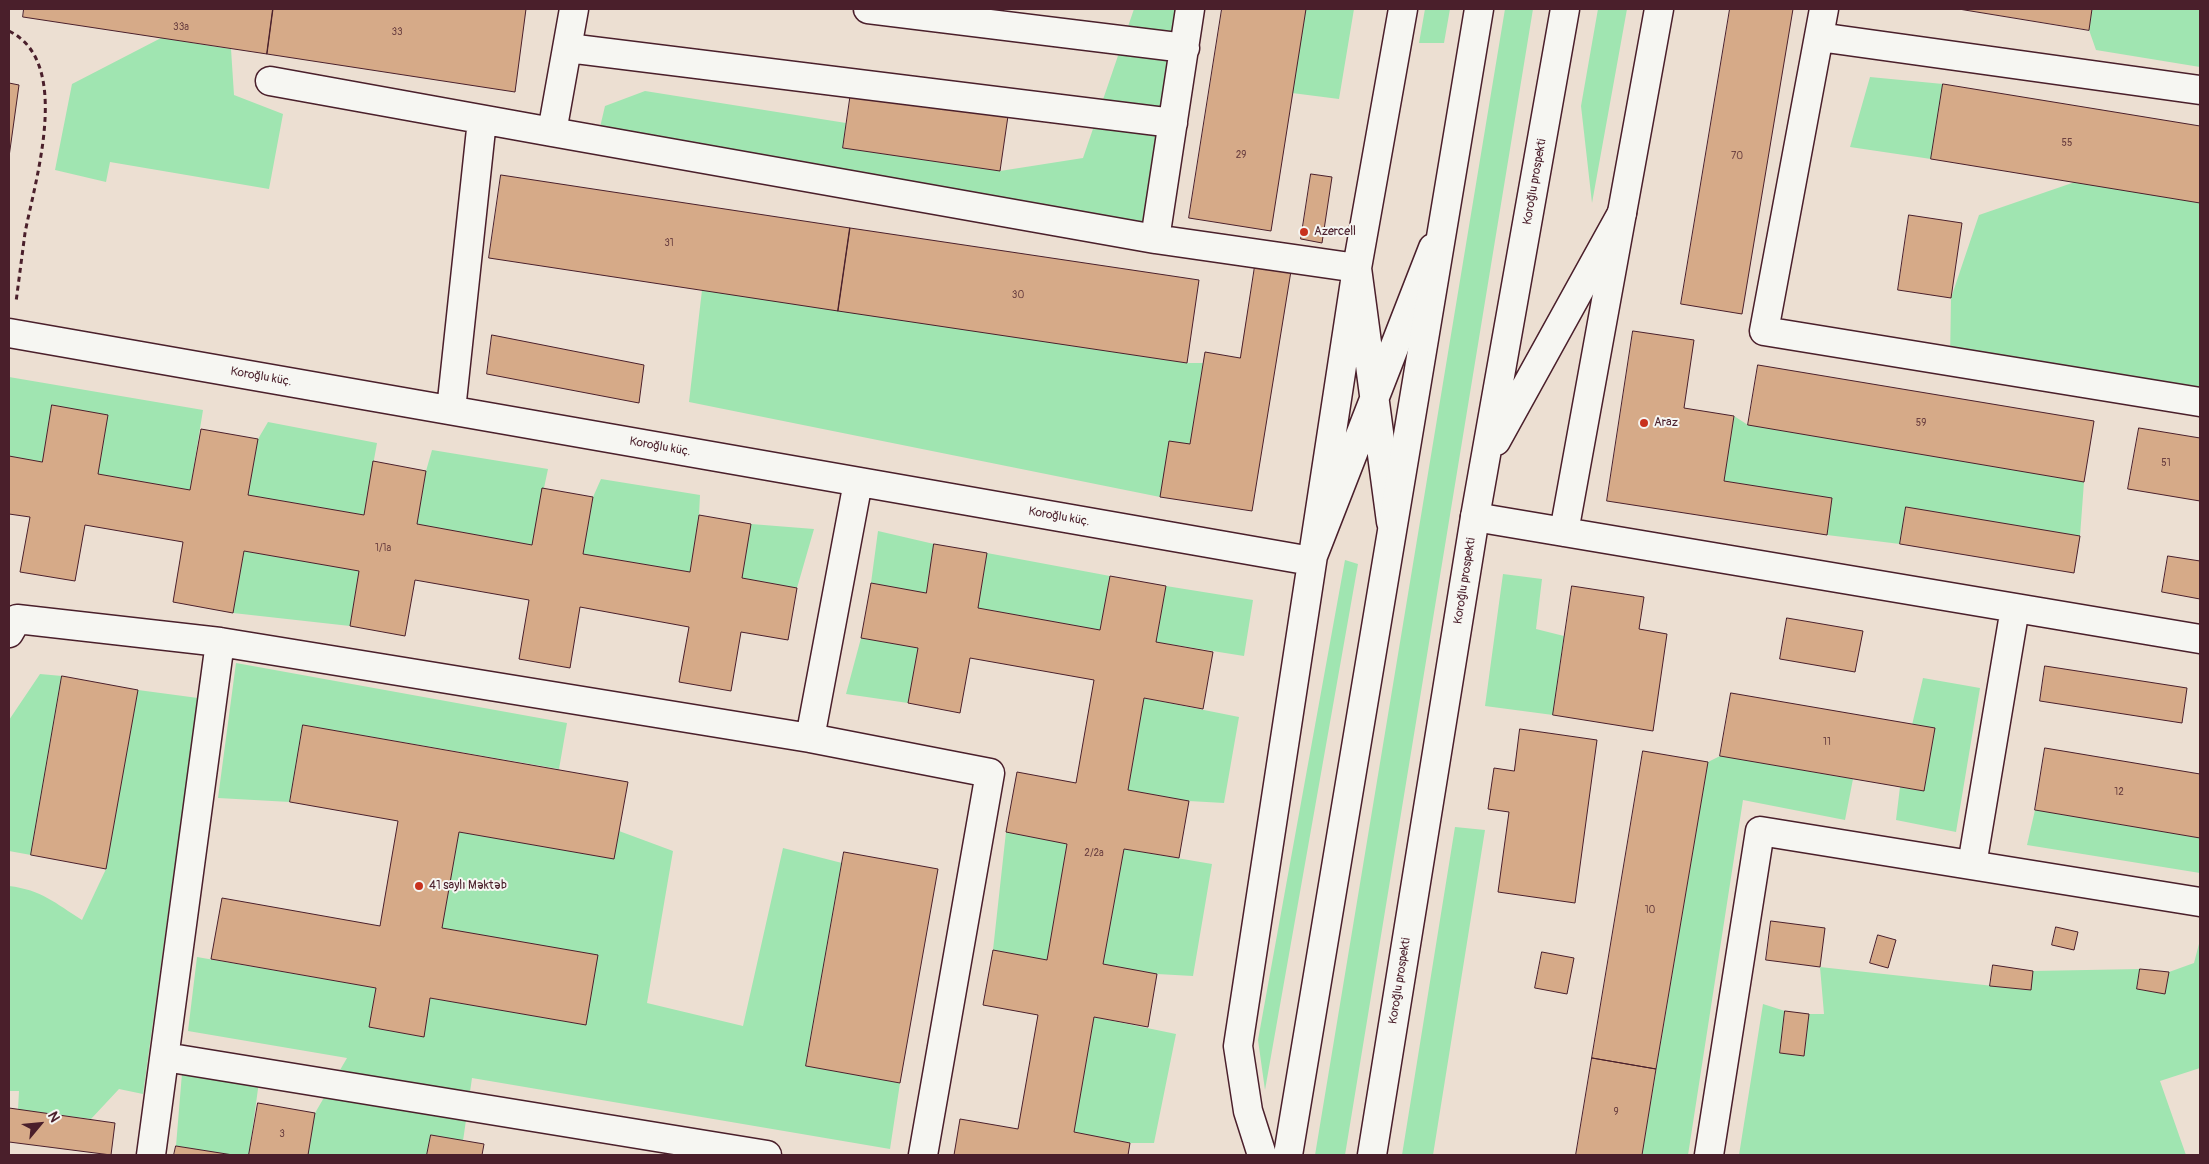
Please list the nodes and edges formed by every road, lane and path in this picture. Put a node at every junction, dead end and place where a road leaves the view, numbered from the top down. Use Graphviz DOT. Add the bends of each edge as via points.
graph roads {
  1 [pos="574,9"];
  2 [pos="868,9"];
  3 [pos="1190,9"];
  4 [pos="1403,9"];
  5 [pos="1479,9"];
  6 [pos="1566,9"];
  7 [pos="1659,9"];
  8 [pos="1824,9"];
  9 [pos="9,31"];
  10 [pos="1819,37"];
  11 [pos="568,48"];
  12 [pos="1185,48"];
  13 [pos="270,81"];
  14 [pos="2200,90"];
  15 [pos="482,120"];
  16 [pos="1172,123"];
  17 [pos="552,132"];
  18 [pos="1622,213"];
  19 [pos="1443,222"];
  20 [pos="1155,239"];
  21 [pos="1358,268"];
  22 [pos="10,334"];
  23 [pos="1374,399"];
  24 [pos="2200,402"];
  25 [pos="451,410"];
  26 [pos="1486,459"];
  27 [pos="858,482"];
  28 [pos="1475,517"];
  29 [pos="1392,528"];
  30 [pos="1564,532"];
  31 [pos="1311,561"];
  32 [pos="2015,608"];
  33 [pos="11,619"];
  34 [pos="2200,639"];
  35 [pos="220,642"];
  36 [pos="810,738"];
  37 [pos="1972,865"];
  38 [pos="2200,902"];
  39 [pos="164,1057"];
  40 [pos="151,1155"];
  41 [pos="766,1155"];
  42 [pos="924,1155"];
  43 [pos="1262,1155"];
  44 [pos="1288,1155"];
  45 [pos="1372,1155"];
  46 [pos="1709,1155"];
  1 -- 11 [label="street"];
  2 -- 12 [label="street"];
  3 -- 12 [label="street"];
  4 -- 21 [label="street"];
  5 -- 19 [label="street"];
  6 -- 26 [label="street, Koroğlu prospekti"];
  7 -- 18 [label="street"];
  8 -- 10 [label="street"];
  9 -- 22 [label="path" via="31,49 42,71 46,129 25,234"];
  10 -- 14 [label="street"];
  10 -- 24 [label="street" via="1764,331"];
  11 -- 16 [label="street"];
  11 -- 17 [label="street"];
  12 -- 16 [label="street"];
  13 -- 15 [label="street"];
  15 -- 17 [label="street"];
  15 -- 25 [label="street"];
  16 -- 20 [label="street"];
  17 -- 20 [label="street"];
  18 -- 26 [label="street"];
  18 -- 30 [label="street"];
  19 -- 23 [label="street"];
  19 -- 29 [label="street"];
  20 -- 21 [label="street"];
  21 -- 23 [label="street"];
  21 -- 31 [label="street"];
  22 -- 25 [label="street, Koroğlu küç."];
  23 -- 29 [label="street"];
  23 -- 31 [label="street"];
  25 -- 27 [label="street, Koroğlu küç."];
  26 -- 28 [label="street, Koroğlu prospekti"];
  27 -- 31 [label="street, Koroğlu küç."];
  27 -- 36 [label="street"];
  28 -- 30 [label="street"];
  28 -- 45 [label="street, Koroğlu prospekti"];
  29 -- 44 [label="street"];
  30 -- 32 [label="street"];
  31 -- 43 [label="street" via="1238,1046 1248,1111"];
  32 -- 34 [label="street"];
  32 -- 37 [label="street"];
  33 -- 35 [label="street"];
  35 -- 36 [label="street"];
  35 -- 39 [label="street"];
  36 -- 42 [label="street" via="990,773"];
  37 -- 38 [label="street"];
  37 -- 46 [label="street" via="1760,831"];
  39 -- 40 [label="street"];
  39 -- 41 [label="street"];
}
